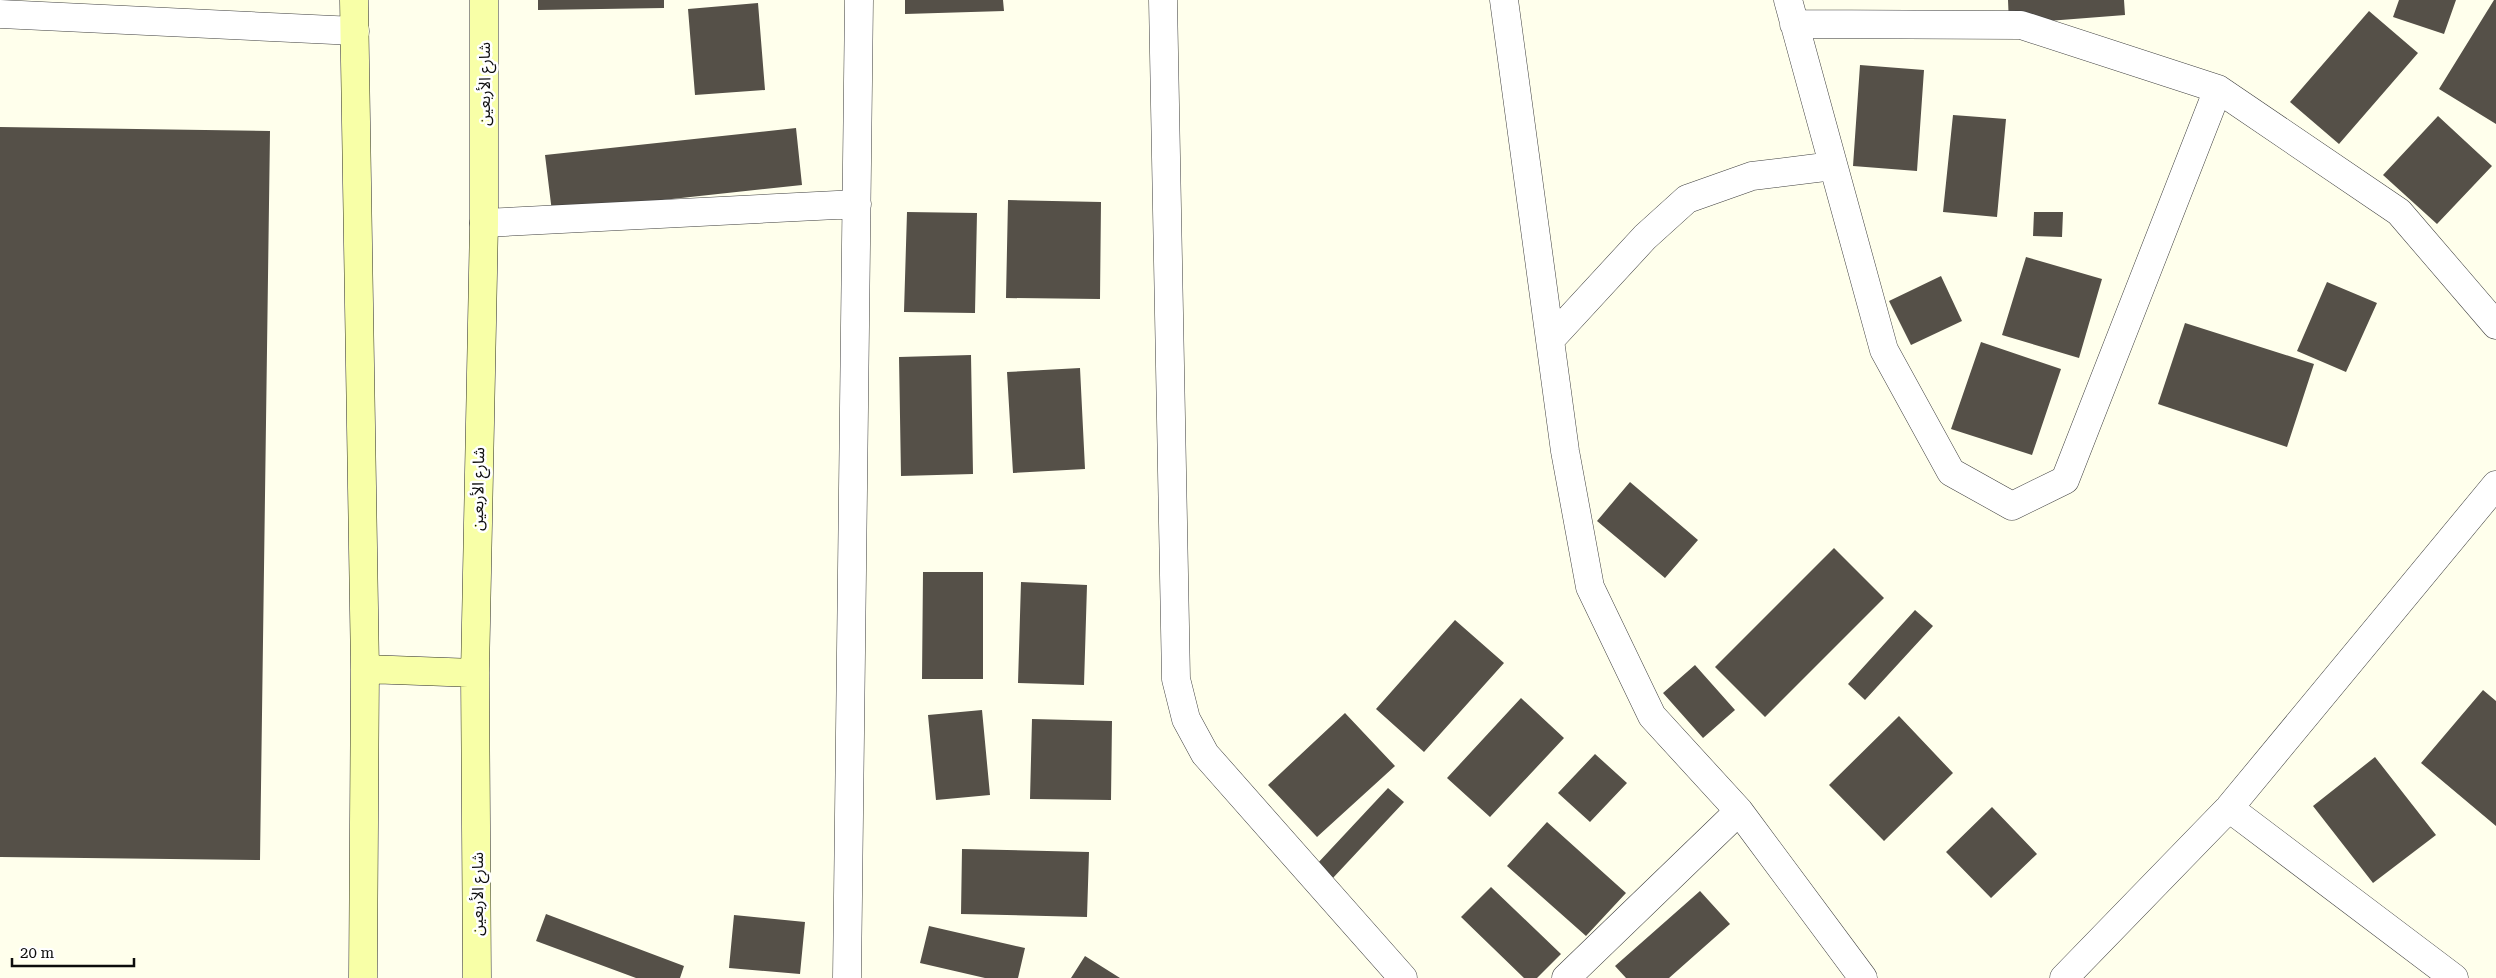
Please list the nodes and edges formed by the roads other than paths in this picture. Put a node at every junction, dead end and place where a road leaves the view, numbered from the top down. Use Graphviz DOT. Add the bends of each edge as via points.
graph roads {
  1 [pos="354,0"];
  2 [pos="484,0"];
  3 [pos="859,0"];
  4 [pos="1163,0"];
  5 [pos="1504,0"];
  6 [pos="1791,12"];
  7 [pos="0,14"];
  8 [pos="355,30"];
  9 [pos="2218,89"];
  10 [pos="1833,166"];
  11 [pos="857,204"];
  12 [pos="484,222"];
  13 [pos="2496,325"];
  14 [pos="1550,340"];
  15 [pos="2496,486"];
  16 [pos="365,669"];
  17 [pos="475,673"];
  18 [pos="2228,808"];
  19 [pos="1739,811"];
  20 [pos="363,978"];
  21 [pos="477,978"];
  22 [pos="847,978"];
  23 [pos="1402,978"];
  24 [pos="1566,978"];
  25 [pos="1863,978"];
  26 [pos="2064,978"];
  27 [pos="2454,978"];
  1 -- 8 [label="main road"];
  2 -- 12 [label="main road, شارع الأربعين"];
  3 -- 11 [label="street"];
  4 -- 23 [label="street" via="1176,679 1184,711 1204,754"];
  5 -- 14 [label="street"];
  6 -- 9 [label="street" via="2021,25"];
  6 -- 10 [label="street"];
  7 -- 8 [label="street"];
  8 -- 16 [label="main road"];
  9 -- 10 [label="street" via="2065,480 2012,506 1951,472 1884,350"];
  9 -- 13 [label="street" via="2399,212"];
  10 -- 14 [label="street" via="1752,176 1687,199 1645,237"];
  11 -- 12 [label="street"];
  11 -- 22 [label="street"];
  12 -- 17 [label="main road, شارع الأربعين"];
  14 -- 19 [label="street" via="1565,451 1590,587 1652,716"];
  15 -- 18 [label="street"];
  16 -- 17 [label="main road"];
  16 -- 20 [label="main road"];
  17 -- 21 [label="main road, شارع الأربعين"];
  18 -- 26 [label="street"];
  18 -- 27 [label="street"];
  19 -- 24 [label="street"];
  19 -- 25 [label="street"];
}
